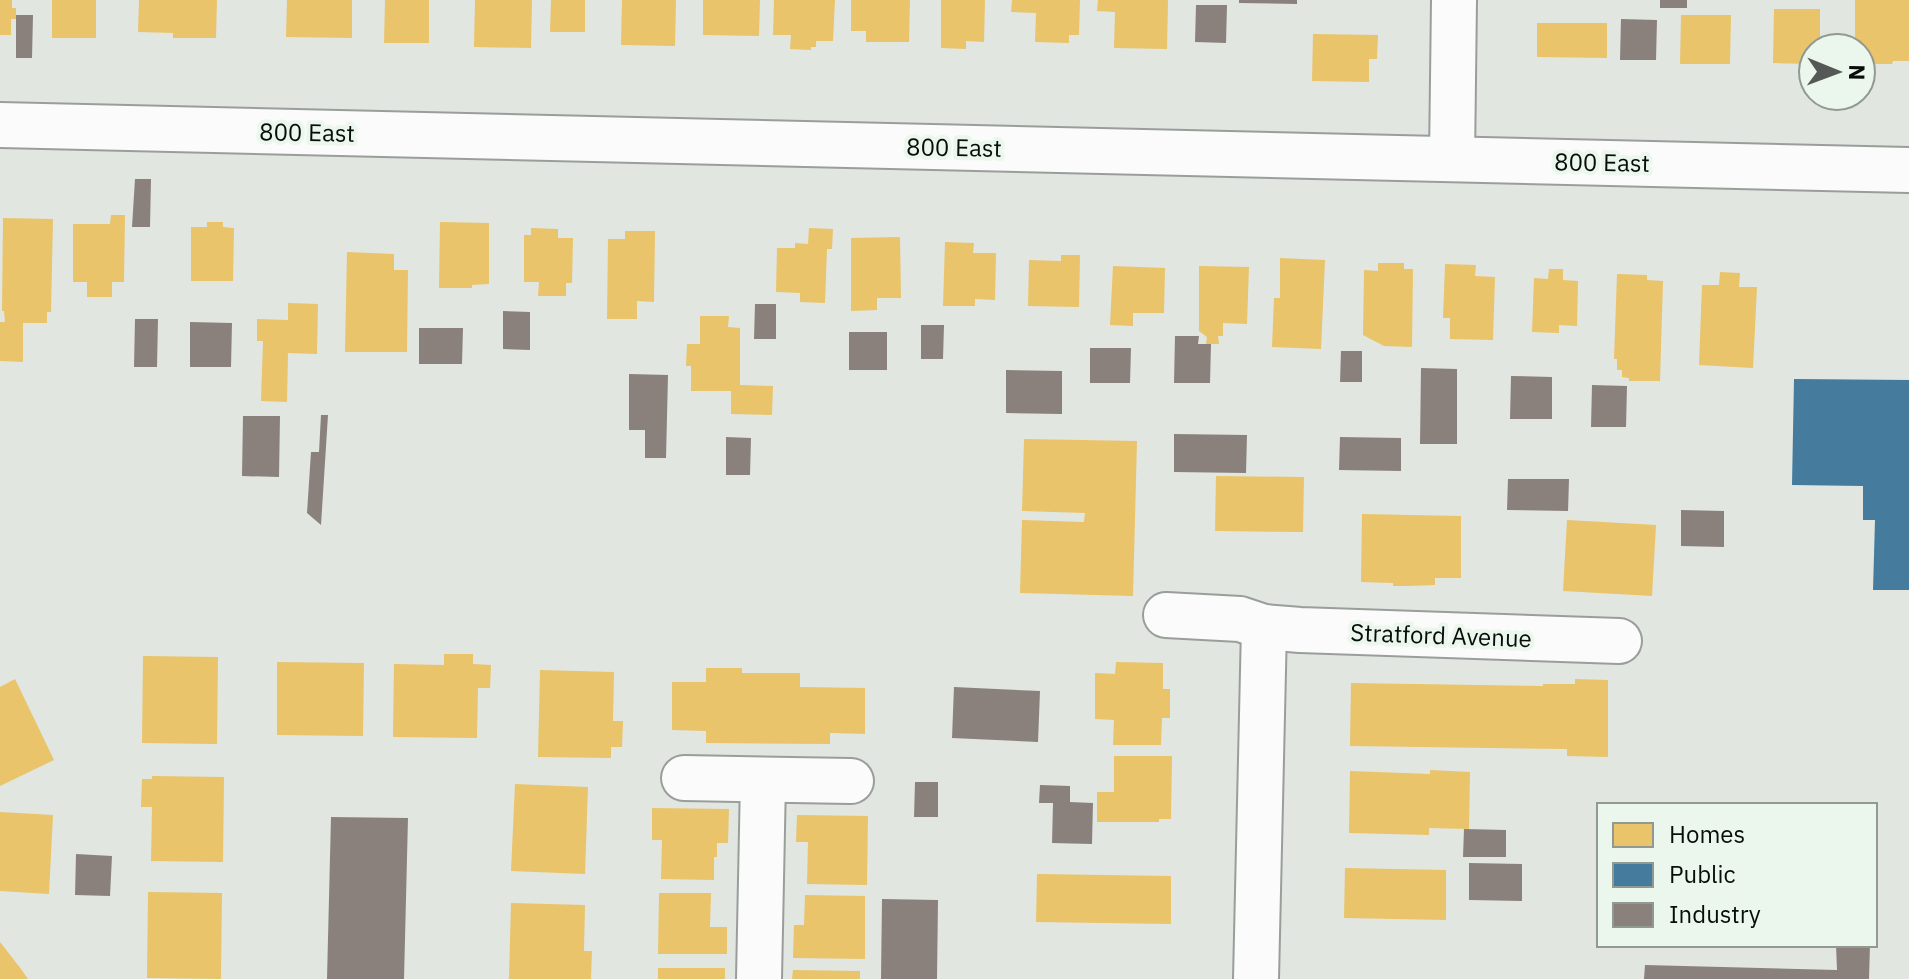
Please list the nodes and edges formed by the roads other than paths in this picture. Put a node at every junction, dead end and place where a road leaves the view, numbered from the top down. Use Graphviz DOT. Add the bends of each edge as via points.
graph roads {
  1 [pos="1454,0"];
  2 [pos="0,125"];
  3 [pos="1452,159"];
  4 [pos="1909,170"];
  5 [pos="1166,615"];
  6 [pos="1264,627"];
  7 [pos="1619,641"];
  8 [pos="684,778"];
  9 [pos="763,780"];
  10 [pos="851,781"];
  11 [pos="759,979"];
  12 [pos="1256,979"];
  1 -- 3 [label="street"];
  2 -- 3 [label="street, 800 East"];
  3 -- 4 [label="street, 800 East"];
  5 -- 6 [label="street, Stratford Avenue" via="1240,619"];
  6 -- 7 [label="street, Stratford Avenue"];
  6 -- 12 [label="street"];
  8 -- 9 [label="street"];
  9 -- 10 [label="street"];
  9 -- 11 [label="street"];
}
